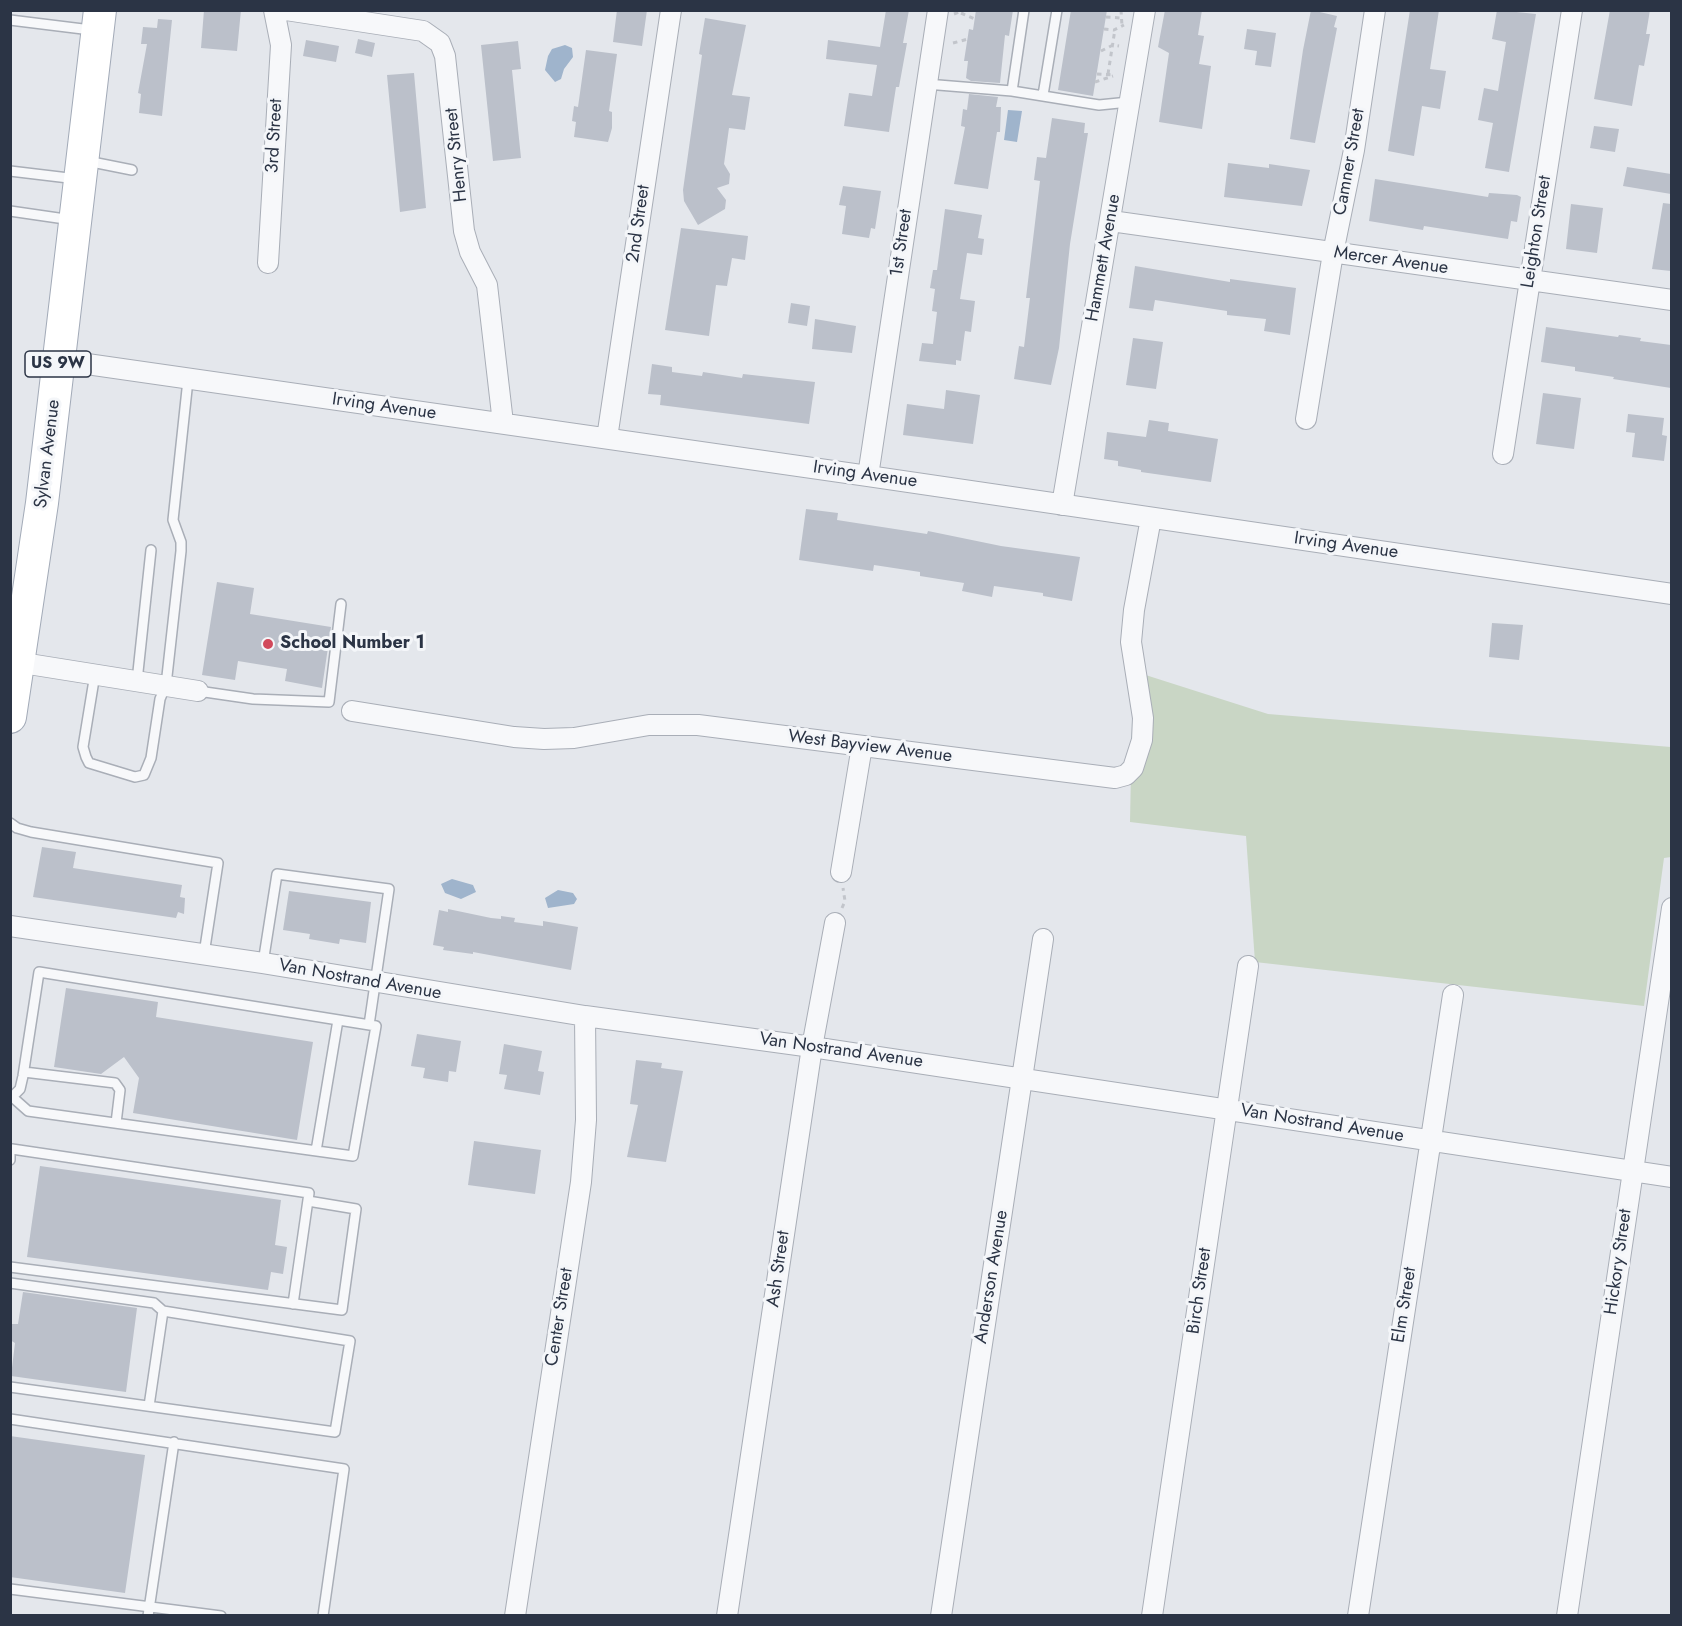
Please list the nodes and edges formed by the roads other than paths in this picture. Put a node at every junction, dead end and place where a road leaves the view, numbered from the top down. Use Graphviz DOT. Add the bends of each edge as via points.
graph roads {
  1 [pos="274,10"];
  2 [pos="286,10"];
  3 [pos="671,10"];
  4 [pos="938,10"];
  5 [pos="1023,10"];
  6 [pos="1057,10"];
  7 [pos="1145,10"];
  8 [pos="1375,10"];
  9 [pos="1572,10"];
  10 [pos="10,20"];
  11 [pos="98,21"];
  12 [pos="926,84"];
  13 [pos="1012,91"];
  14 [pos="1042,95"];
  15 [pos="1131,102"];
  16 [pos="81,170"];
  17 [pos="132,170"];
  18 [pos="10,171"];
  19 [pos="10,211"];
  20 [pos="74,220"];
  21 [pos="1111,221"];
  22 [pos="1333,253"];
  23 [pos="268,263"];
  24 [pos="1530,280"];
  25 [pos="1671,300"];
  26 [pos="59,360"];
  27 [pos="188,380"];
  28 [pos="1306,419"];
  29 [pos="503,423"];
  30 [pos="607,438"];
  31 [pos="1503,454"];
  32 [pos="868,476"];
  33 [pos="1062,505"];
  34 [pos="1152,518"];
  35 [pos="151,550"];
  36 [pos="1671,594"];
  37 [pos="340,604"];
  38 [pos="15,661"];
  39 [pos="95,674"];
  40 [pos="137,681"];
  41 [pos="166,685"];
  42 [pos="198,691"];
  43 [pos="352,711"];
  44 [pos="10,717"];
  45 [pos="862,746"];
  46 [pos="10,823"];
  47 [pos="841,872"];
  48 [pos="1671,908"];
  49 [pos="835,923"];
  50 [pos="10,926"];
  51 [pos="1043,939"];
  52 [pos="204,954"];
  53 [pos="263,963"];
  54 [pos="1248,966"];
  55 [pos="377,983"];
  56 [pos="1453,995"];
  57 [pos="585,1016"];
  58 [pos="338,1020"];
  59 [pos="369,1025"];
  60 [pos="812,1047"];
  61 [pos="24,1072"];
  62 [pos="1022,1078"];
  63 [pos="12,1096"];
  64 [pos="1227,1109"];
  65 [pos="116,1124"];
  66 [pos="1431,1140"];
  67 [pos="11,1149"];
  68 [pos="316,1151"];
  69 [pos="10,1160"];
  70 [pos="101,1162"];
  71 [pos="1633,1171"];
  72 [pos="99,1174"];
  73 [pos="1671,1177"];
  74 [pos="278,1188"];
  75 [pos="308,1197"];
  76 [pos="277,1199"];
  77 [pos="10,1267"];
  78 [pos="10,1283"];
  79 [pos="293,1304"];
  80 [pos="163,1311"];
  81 [pos="10,1387"];
  82 [pos="149,1406"];
  83 [pos="10,1419"];
  84 [pos="174,1442"];
  85 [pos="10,1589"];
  86 [pos="148,1611"];
  87 [pos="221,1616"];
  88 [pos="323,1616"];
  89 [pos="515,1616"];
  90 [pos="727,1616"];
  91 [pos="941,1616"];
  92 [pos="1152,1616"];
  93 [pos="1358,1616"];
  94 [pos="1567,1616"];
  1 -- 23 [label="street, 3rd Street" via="281,45"];
  2 -- 29 [label="street, Henry Street" via="423,30 440,43 446,56 464,231 487,285"];
  3 -- 30 [label="street, 2nd Street"];
  4 -- 12 [label="street, 1st Street"];
  5 -- 13 [label="lane"];
  6 -- 14 [label="lane"];
  7 -- 15 [label="street, Hammett Avenue"];
  8 -- 22 [label="street, Camner Street" via="1354,150"];
  9 -- 24 [label="street, Leighton Street"];
  10 -- 11 [label="lane"];
  11 -- 16 [label="main road, Sylvan Avenue / US 9W"];
  12 -- 13 [label="lane"];
  12 -- 32 [label="street, 1st Street"];
  13 -- 14 [label="lane"];
  14 -- 15 [label="lane" via="1099,105"];
  15 -- 21 [label="street, Hammett Avenue"];
  16 -- 17 [label="lane"];
  16 -- 18 [label="lane"];
  16 -- 20 [label="main road, Sylvan Avenue / US 9W"];
  19 -- 20 [label="lane"];
  20 -- 26 [label="main road, Sylvan Avenue / US 9W"];
  21 -- 22 [label="street, Mercer Avenue"];
  21 -- 33 [label="street, Hammett Avenue"];
  22 -- 24 [label="street, Mercer Avenue"];
  22 -- 28 [label="street, Camner Street"];
  24 -- 25 [label="street, Mercer Avenue"];
  24 -- 31 [label="street, Leighton Street"];
  26 -- 27 [label="street, Irving Avenue"];
  26 -- 38 [label="main road, Sylvan Avenue / US 9W"];
  27 -- 29 [label="street, Irving Avenue"];
  27 -- 41 [label="lane" via="173,520 181,542"];
  29 -- 30 [label="street, Irving Avenue"];
  30 -- 32 [label="street, Irving Avenue"];
  32 -- 33 [label="street, Irving Avenue"];
  33 -- 34 [label="street, Irving Avenue"];
  34 -- 36 [label="street, Irving Avenue"];
  34 -- 45 [label="street, West Bayview Avenue" via="1131,642 1143,718 1142,740 1138,759 1126,775 1115,778"];
  35 -- 40 [label="lane"];
  37 -- 42 [label="lane" via="329,702 253,699"];
  38 -- 39 [label="street"];
  38 -- 44 [label="main road, Sylvan Avenue / US 9W"];
  39 -- 40 [label="street"];
  39 -- 41 [label="lane" via="83,747 86,757 89,763 135,777 144,775 151,758 160,699"];
  40 -- 41 [label="street"];
  41 -- 42 [label="street"];
  43 -- 45 [label="street, West Bayview Avenue" via="544,740 679,724"];
  45 -- 47 [label="street"];
  46 -- 52 [label="lane" via="31,832 218,863"];
  48 -- 71 [label="street, Hickory Street"];
  49 -- 60 [label="street, Ash Street"];
  50 -- 52 [label="street, Van Nostrand Avenue"];
  51 -- 62 [label="street, Anderson Avenue"];
  52 -- 53 [label="street, Van Nostrand Avenue"];
  53 -- 55 [label="street, Van Nostrand Avenue"];
  53 -- 55 [label="lane" via="277,874 389,889"];
  54 -- 64 [label="street, Birch Street"];
  55 -- 57 [label="street, Van Nostrand Avenue"];
  55 -- 59 [label="lane"];
  56 -- 66 [label="street, Elm Street"];
  57 -- 60 [label="street, Van Nostrand Avenue"];
  57 -- 89 [label="street, Center Street" via="586,1120 581,1182"];
  58 -- 59 [label="lane"];
  58 -- 61 [label="lane" via="39,972"];
  58 -- 68 [label="lane"];
  59 -- 68 [label="lane" via="376,1026 352,1156"];
  60 -- 62 [label="street, Van Nostrand Avenue"];
  60 -- 90 [label="street, Ash Street"];
  61 -- 63 [label="lane" via="20,1089"];
  61 -- 65 [label="lane" via="115,1083 120,1090"];
  62 -- 64 [label="street, Van Nostrand Avenue"];
  62 -- 91 [label="street, Anderson Avenue"];
  63 -- 65 [label="lane" via="28,1111"];
  64 -- 66 [label="street, Van Nostrand Avenue"];
  64 -- 92 [label="street, Birch Street"];
  65 -- 68 [label="lane"];
  66 -- 71 [label="street, Van Nostrand Avenue"];
  66 -- 93 [label="street, Elm Street"];
  67 -- 69 [label="lane"];
  67 -- 70 [label="lane"];
  70 -- 72 [label="lane"];
  70 -- 74 [label="lane"];
  71 -- 73 [label="street, Van Nostrand Avenue"];
  71 -- 94 [label="street, Hickory Street"];
  74 -- 75 [label="lane"];
  74 -- 76 [label="lane"];
  75 -- 79 [label="lane"];
  75 -- 79 [label="lane" via="356,1209 342,1310"];
  77 -- 79 [label="lane"];
  78 -- 80 [label="lane" via="154,1303"];
  80 -- 82 [label="lane"];
  80 -- 82 [label="lane" via="350,1341 335,1432"];
  81 -- 82 [label="lane"];
  83 -- 84 [label="lane"];
  84 -- 86 [label="lane"];
  84 -- 88 [label="lane" via="344,1469"];
  85 -- 86 [label="lane"];
  86 -- 87 [label="lane"];
}
